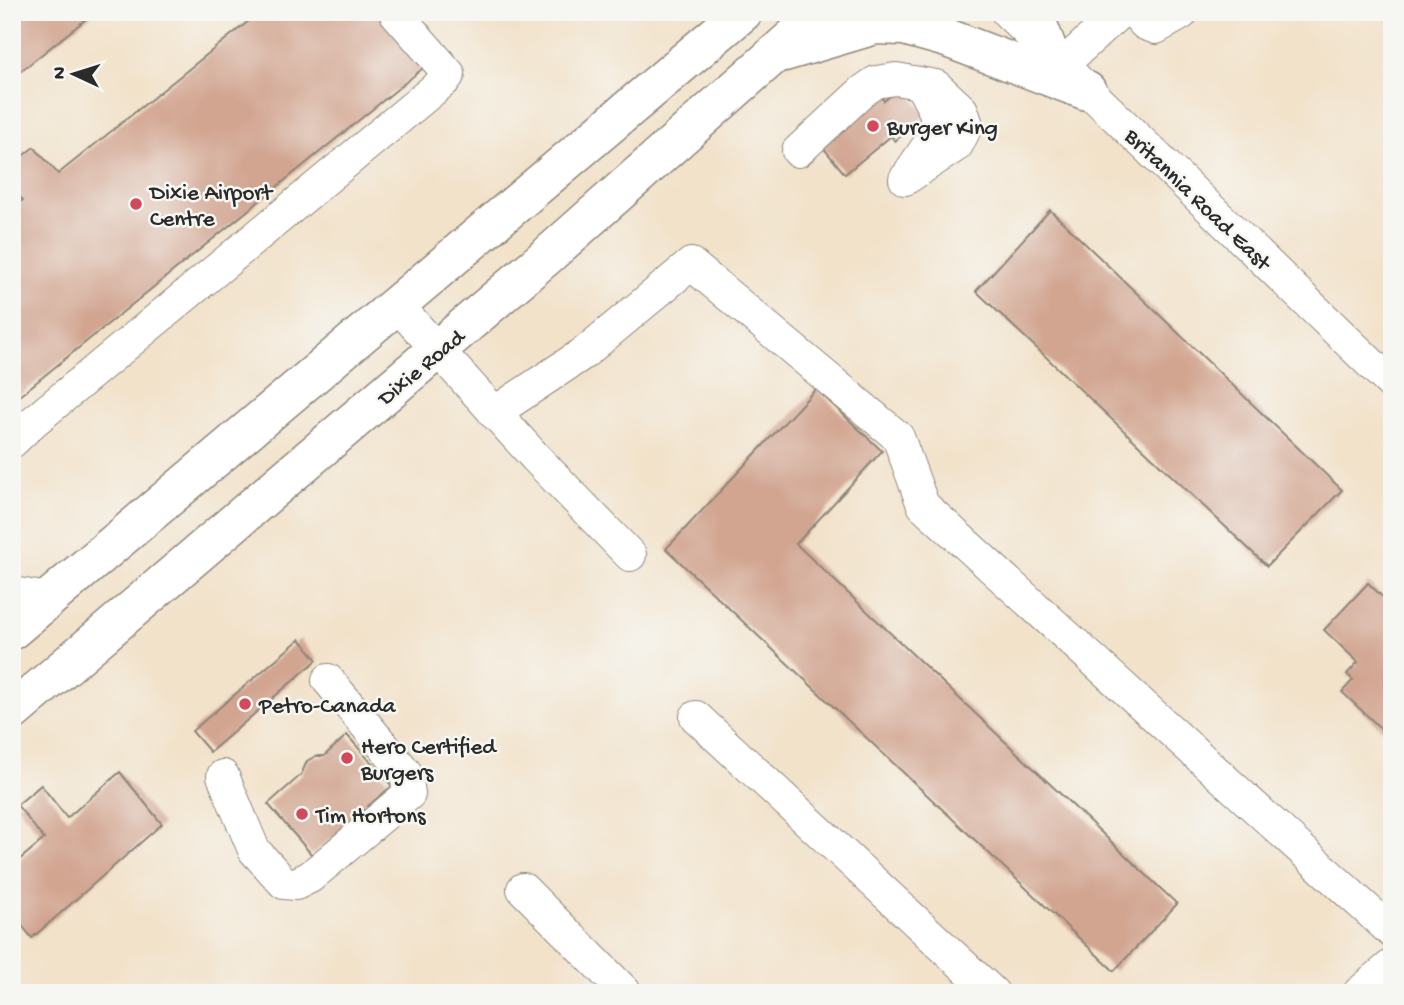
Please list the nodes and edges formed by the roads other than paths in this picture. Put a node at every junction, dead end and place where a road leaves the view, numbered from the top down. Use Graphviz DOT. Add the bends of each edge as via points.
graph roads {
  1 [pos="395,12"];
  2 [pos="743,12"];
  3 [pos="822,12"];
  4 [pos="1007,12"];
  5 [pos="1033,12"];
  6 [pos="1119,12"];
  7 [pos="1134,12"];
  8 [pos="1181,13"];
  9 [pos="772,55"];
  10 [pos="1066,70"];
  11 [pos="798,152"];
  12 [pos="905,179"];
  13 [pos="396,304"];
  14 [pos="437,352"];
  15 [pos="1389,376"];
  16 [pos="494,413"];
  17 [pos="12,442"];
  18 [pos="631,555"];
  19 [pos="30,596"];
  20 [pos="12,630"];
  21 [pos="328,680"];
  22 [pos="12,712"];
  23 [pos="696,718"];
  24 [pos="223,776"];
  25 [pos="523,889"];
  26 [pos="1392,932"];
  27 [pos="1392,965"];
  28 [pos="614,989"];
  29 [pos="993,993"];
  30 [pos="1359,993"];
  1 -- 17 [label="street" via="449,74 444,81"];
  2 -- 13 [label="main road"];
  3 -- 9 [label="main road, Dixie Road"];
  4 -- 10 [label="street, Britannia Road East"];
  5 -- 10 [label="main road"];
  6 -- 10 [label="street"];
  7 -- 8 [label="street" via="1156,28"];
  9 -- 10 [label="main road" via="875,25 904,26"];
  9 -- 14 [label="main road, Dixie Road"];
  10 -- 15 [label="street, Britannia Road East"];
  11 -- 12 [label="street" via="876,82 896,79 936,86 962,110 967,125 957,145"];
  13 -- 14 [label="street"];
  13 -- 19 [label="main road"];
  14 -- 16 [label="street"];
  14 -- 22 [label="main road, Dixie Road"];
  16 -- 18 [label="street"];
  16 -- 26 [label="street" via="584,353 691,264 898,437 923,505"];
  19 -- 20 [label="main road"];
  21 -- 24 [label="street" via="406,773 408,794 310,877 296,884 284,883 254,850"];
  23 -- 29 [label="street"];
  25 -- 28 [label="street"];
  27 -- 30 [label="street"];
}
